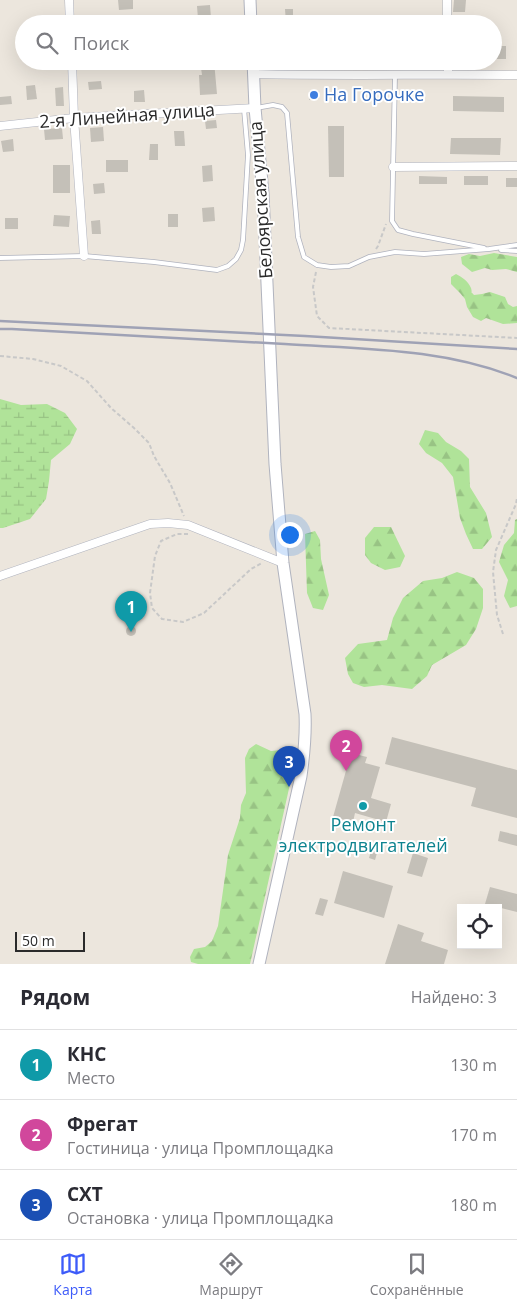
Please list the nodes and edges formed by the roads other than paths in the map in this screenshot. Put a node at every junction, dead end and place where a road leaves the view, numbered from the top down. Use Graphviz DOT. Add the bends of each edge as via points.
graph roads {
  1 [pos="69,0"];
  2 [pos="250,0"];
  3 [pos="447,0"];
  4 [pos="70,15"];
  5 [pos="251,15"];
  6 [pos="447,15"];
  7 [pos="72,70"];
  8 [pos="253,70"];
  9 [pos="448,70"];
  10 [pos="253,74"];
  11 [pos="448,74"];
  12 [pos="395,75"];
  13 [pos="517,75"];
  14 [pos="249,108"];
  15 [pos="74,118"];
  16 [pos="0,126"];
  17 [pos="517,166"];
  18 [pos="393,167"];
  19 [pos="517,244"];
  20 [pos="489,249"];
  21 [pos="517,251"];
  22 [pos="84,256"];
  23 [pos="0,258"];
  24 [pos="283,563"];
  25 [pos="0,576"];
  26 [pos="259,964"];
  1 -- 4 [label="street"];
  2 -- 5 [label="street"];
  3 -- 6 [label="street"];
  7 -- 15 [label="street"];
  8 -- 10 [label="street, Белоярская улица"];
  9 -- 11 [label="street"];
  10 -- 12 [label="street"];
  10 -- 14 [label="street, Белоярская улица"];
  11 -- 12 [label="street"];
  11 -- 13 [label="street"];
  12 -- 18 [label="lane"];
  14 -- 15 [label="street, 2-я Линейная улица"];
  14 -- 20 [label="lane" via="273,105 282,107 287,113 298,237 304,258 317,265 331,267 349,266 395,252 424,254"];
  14 -- 22 [label="lane" via="243,240 236,259 218,270"];
  14 -- 24 [label="street, Белоярская улица" via="263,193 275,464"];
  15 -- 16 [label="street, 2-я Линейная улица"];
  15 -- 22 [label="street"];
  17 -- 18 [label="street"];
  18 -- 20 [label="lane" via="392,221 398,230"];
  19 -- 20 [label="lane"];
  20 -- 21 [label="lane"];
  22 -- 23 [label="lane"];
  24 -- 25 [label="street" via="188,525 168,523 150,524"];
  24 -- 26 [label="street, Белоярская улица" via="306,734 301,776"];
}
